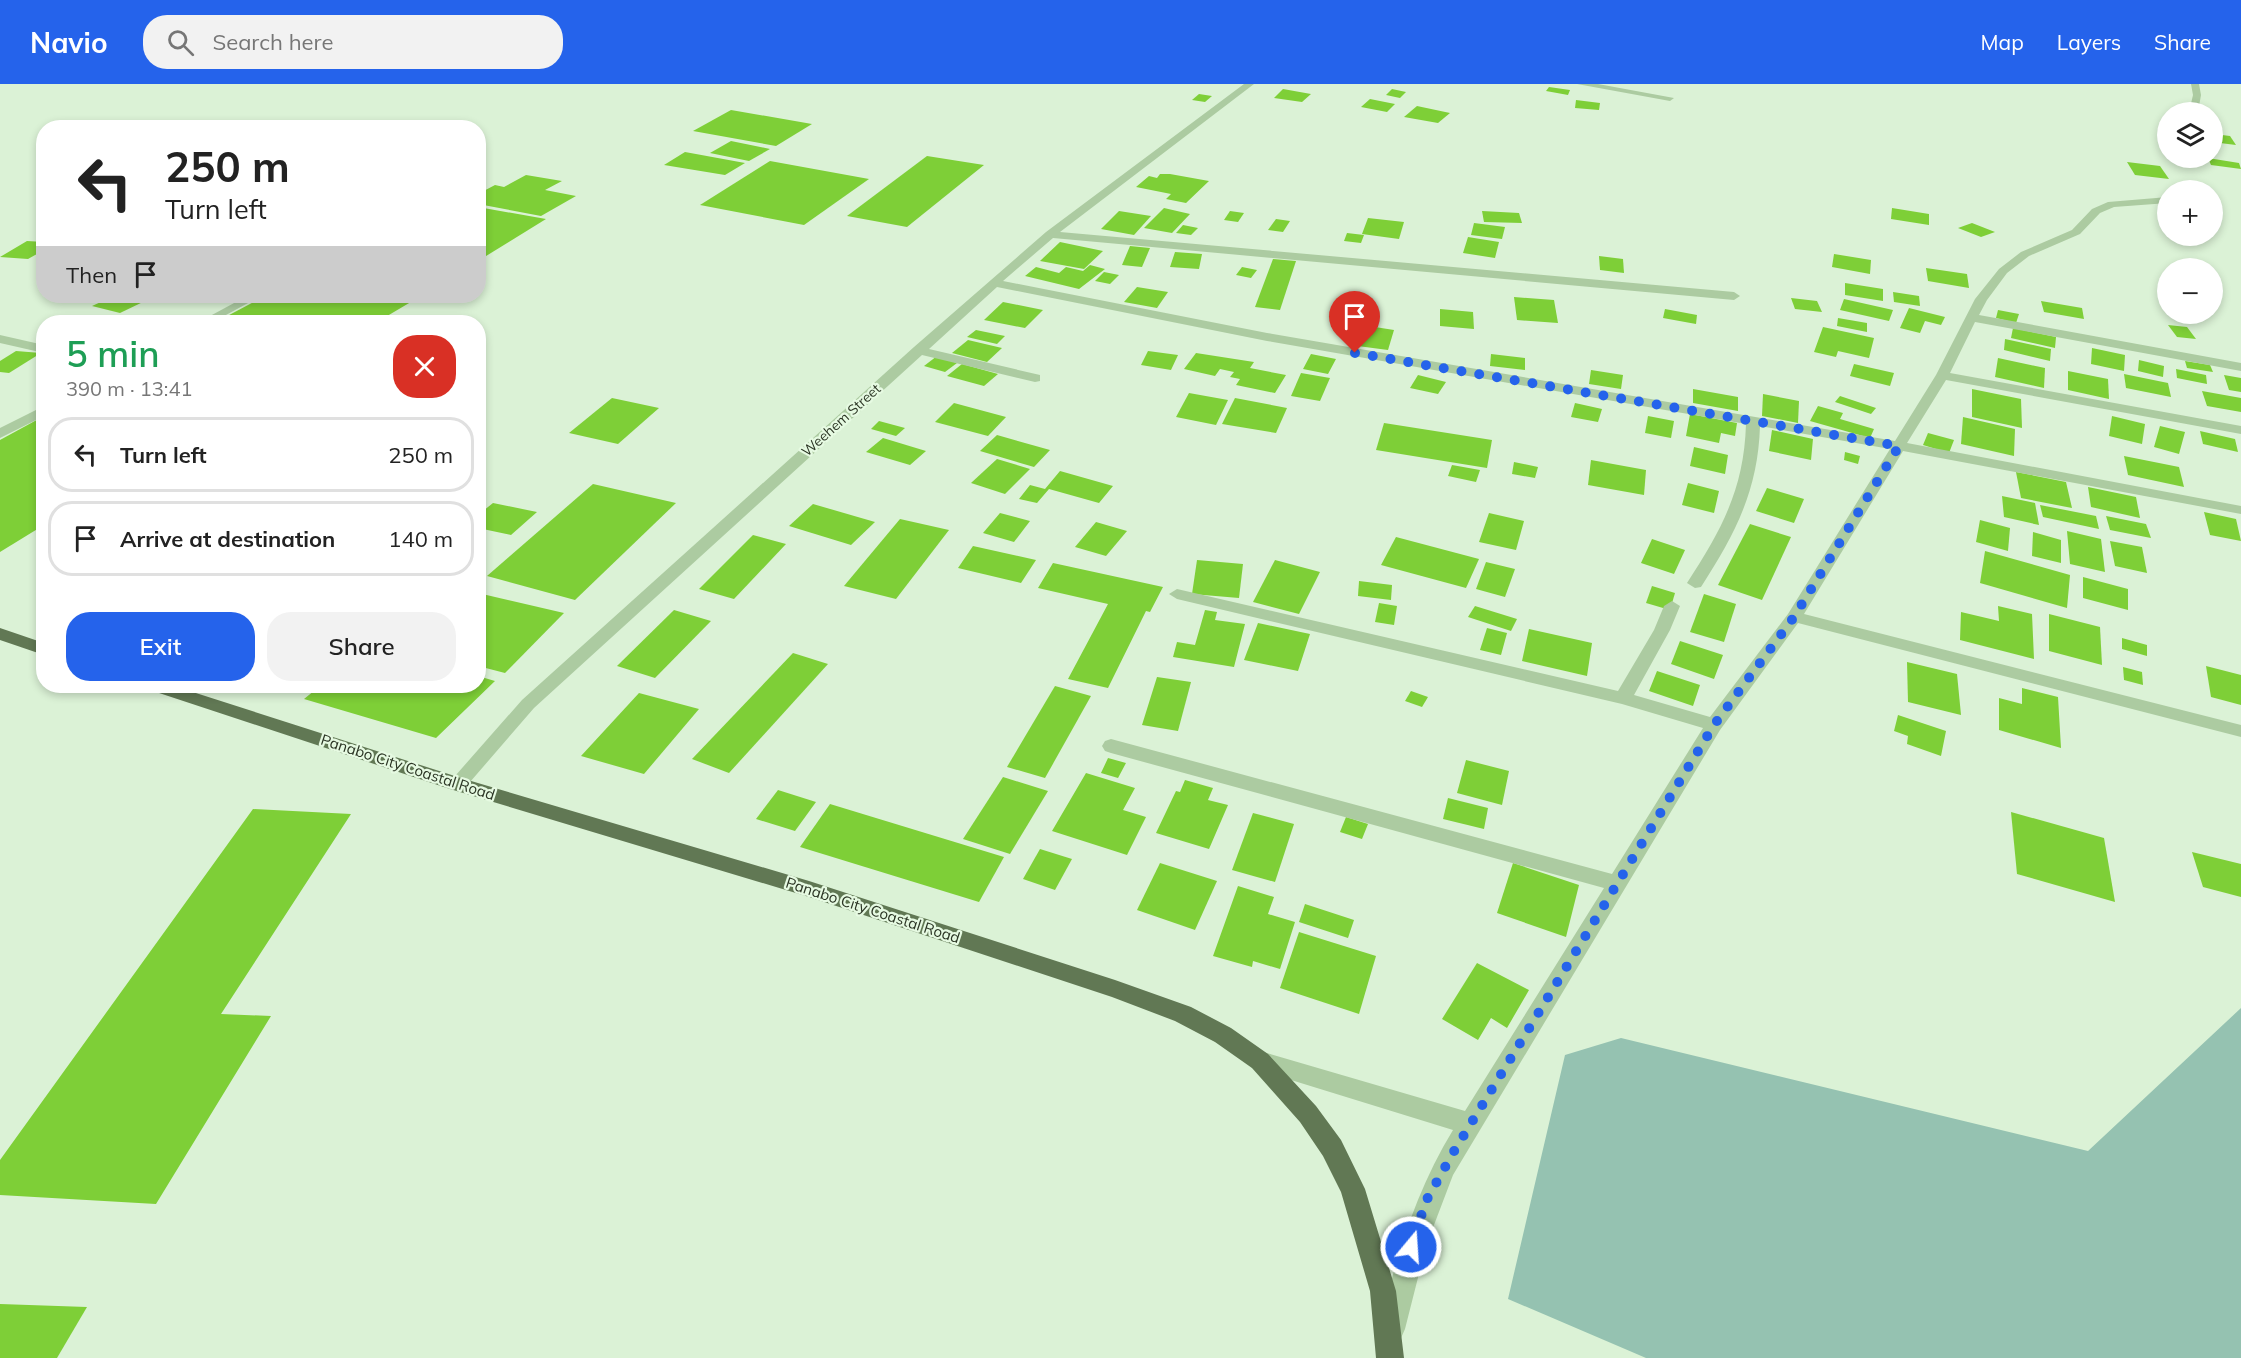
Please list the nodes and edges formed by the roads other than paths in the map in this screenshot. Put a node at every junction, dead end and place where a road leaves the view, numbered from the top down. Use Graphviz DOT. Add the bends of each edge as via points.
graph roads {
  1 [pos="1250,84"];
  2 [pos="1581,84"];
  3 [pos="2195,84"];
  4 [pos="1670,98"];
  5 [pos="2196,102"];
  6 [pos="2157,201"];
  7 [pos="1050,234"];
  8 [pos="994,283"];
  9 [pos="1734,296"];
  10 [pos="242,303"];
  11 [pos="219,315"];
  12 [pos="1974,318"];
  13 [pos="0,339"];
  14 [pos="36,347"];
  15 [pos="918,350"];
  16 [pos="2241,368"];
  17 [pos="1942,375"];
  18 [pos="1035,378"];
  19 [pos="36,414"];
  20 [pos="1753,421"];
  21 [pos="2241,430"];
  22 [pos="0,434"];
  23 [pos="1899,446"];
  24 [pos="2241,510"];
  25 [pos="1695,583"];
  26 [pos="1177,594"];
  27 [pos="1672,606"];
  28 [pos="1794,617"];
  29 [pos="0,634"];
  30 [pos="36,646"];
  31 [pos="178,693"];
  32 [pos="1623,698"];
  33 [pos="1714,725"];
  34 [pos="2241,731"];
  35 [pos="1111,746"];
  36 [pos="457,784"];
  37 [pos="1619,884"];
  38 [pos="1260,1061"];
  39 [pos="1471,1124"];
  40 [pos="1390,1349"];
  1 -- 7 [label="street, Weehem Street"];
  2 -- 4 [label="street"];
  3 -- 5 [label="street"];
  6 -- 12 [label="street" via="2112,204 2096,211 2076,232 2025,254 2003,271"];
  7 -- 8 [label="street, Weehem Street"];
  7 -- 9 [label="street"];
  8 -- 15 [label="street, Weehem Street"];
  8 -- 20 [label="street" via="1267,338"];
  10 -- 11 [label="street"];
  12 -- 16 [label="street"];
  12 -- 17 [label="street"];
  13 -- 14 [label="street"];
  15 -- 18 [label="street"];
  15 -- 36 [label="street, Weehem Street" via="528,704"];
  17 -- 21 [label="street"];
  17 -- 23 [label="street"];
  19 -- 22 [label="street"];
  20 -- 23 [label="street"];
  20 -- 25 [label="street" via="1753,443 1736,519"];
  23 -- 24 [label="street"];
  23 -- 28 [label="street"];
  26 -- 32 [label="street"];
  27 -- 32 [label="street"];
  28 -- 33 [label="street"];
  28 -- 34 [label="street"];
  29 -- 30 [label="main road"];
  31 -- 36 [label="main road, Panabo City Coastal Road"];
  32 -- 33 [label="street"];
  33 -- 37 [label="street"];
  35 -- 37 [label="street"];
  36 -- 38 [label="main road, Panabo City Coastal Road" via="809,889 1116,988 1183,1014"];
  37 -- 39 [label="street"];
  38 -- 39 [label="street"];
  38 -- 40 [label="main road, Panabo City Coastal Road" via="1308,1114 1332,1148 1353,1189 1383,1292"];
  39 -- 40 [label="street" via="1426,1201 1411,1247"];
}
